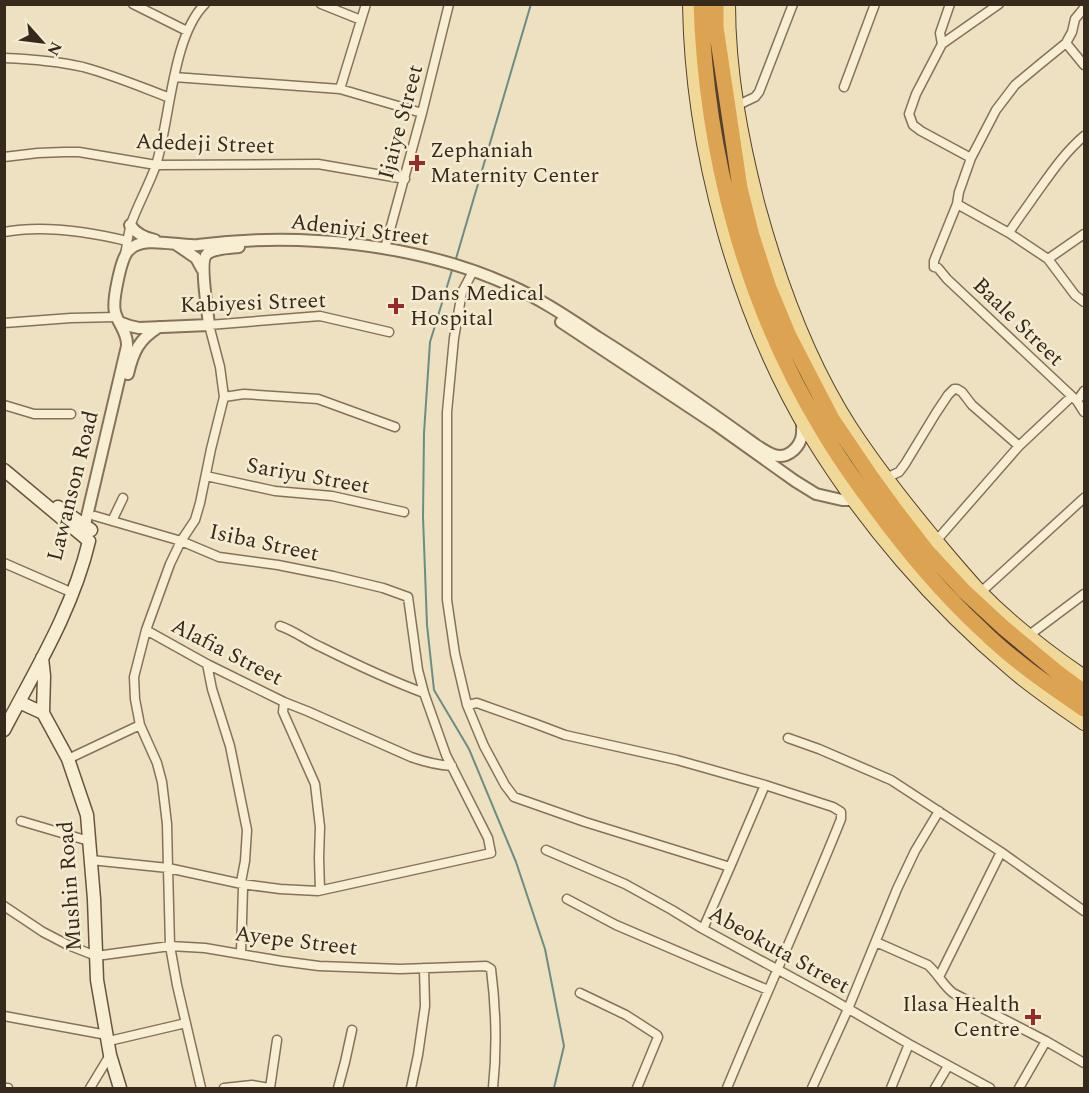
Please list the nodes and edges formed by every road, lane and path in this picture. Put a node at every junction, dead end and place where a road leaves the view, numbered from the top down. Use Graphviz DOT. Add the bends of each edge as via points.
graph roads {
  1 [pos="133,4"];
  2 [pos="205,4"];
  3 [pos="321,4"];
  4 [pos="366,4"];
  5 [pos="449,4"];
  6 [pos="690,4"];
  7 [pos="701,4"];
  8 [pos="716,4"];
  9 [pos="728,4"];
  10 [pos="793,4"];
  11 [pos="875,4"];
  12 [pos="950,4"];
  13 [pos="999,4"];
  14 [pos="1084,8"];
  15 [pos="361,20"];
  16 [pos="187,31"];
  17 [pos="942,44"];
  18 [pos="1066,44"];
  19 [pos="4,58"];
  20 [pos="1084,64"];
  21 [pos="174,77"];
  22 [pos="844,87"];
  23 [pos="340,88"];
  24 [pos="170,98"];
  25 [pos="736,106"];
  26 [pos="422,113"];
  27 [pos="1084,136"];
  28 [pos="4,157"];
  29 [pos="971,158"];
  30 [pos="156,165"];
  31 [pos="405,179"];
  32 [pos="957,204"];
  33 [pos="130,225"];
  34 [pos="4,232"];
  35 [pos="1009,233"];
  36 [pos="1084,234"];
  37 [pos="127,241"];
  38 [pos="164,243"];
  39 [pos="177,244"];
  40 [pos="385,248"];
  41 [pos="125,256"];
  42 [pos="427,259"];
  43 [pos="1048,259"];
  44 [pos="203,272"];
  45 [pos="469,272"];
  46 [pos="1084,302"];
  47 [pos="118,320"];
  48 [pos="4,323"];
  49 [pos="209,325"];
  50 [pos="161,326"];
  51 [pos="389,332"];
  52 [pos="1084,391"];
  53 [pos="224,397"];
  54 [pos="1074,399"];
  55 [pos="4,405"];
  56 [pos="1084,412"];
  57 [pos="71,414"];
  58 [pos="802,419"];
  59 [pos="395,427"];
  60 [pos="1019,446"];
  61 [pos="4,459"];
  62 [pos="12,474"];
  63 [pos="206,476"];
  64 [pos="886,478"];
  65 [pos="123,498"];
  66 [pos="1084,498"];
  67 [pos="855,500"];
  68 [pos="404,512"];
  69 [pos="94,516"];
  70 [pos="112,521"];
  71 [pos="87,534"];
  72 [pos="181,541"];
  73 [pos="936,541"];
  74 [pos="4,563"];
  75 [pos="66,590"];
  76 [pos="981,592"];
  77 [pos="1084,594"];
  78 [pos="280,626"];
  79 [pos="146,630"];
  80 [pos="1028,636"];
  81 [pos="42,658"];
  82 [pos="207,664"];
  83 [pos="1084,677"];
  84 [pos="1084,692"];
  85 [pos="424,693"];
  86 [pos="19,702"];
  87 [pos="284,702"];
  88 [pos="467,705"];
  89 [pos="1084,710"];
  90 [pos="43,713"];
  91 [pos="4,716"];
  92 [pos="1084,723"];
  93 [pos="140,725"];
  94 [pos="4,730"];
  95 [pos="788,738"];
  96 [pos="68,759"];
  97 [pos="452,766"];
  98 [pos="765,785"];
  99 [pos="939,810"];
  100 [pos="21,821"];
  101 [pos="89,840"];
  102 [pos="546,850"];
  103 [pos="1001,852"];
  104 [pos="91,860"];
  105 [pos="730,867"];
  106 [pos="168,868"];
  107 [pos="242,884"];
  108 [pos="320,890"];
  109 [pos="567,899"];
  110 [pos="4,906"];
  111 [pos="1084,911"];
  112 [pos="703,929"];
  113 [pos="876,942"];
  114 [pos="170,946"];
  115 [pos="241,953"];
  116 [pos="96,956"];
  117 [pos="423,968"];
  118 [pos="777,970"];
  119 [pos="939,977"];
  120 [pos="768,990"];
  121 [pos="580,993"];
  122 [pos="848,1009"];
  123 [pos="4,1016"];
  124 [pos="186,1023"];
  125 [pos="352,1030"];
  126 [pos="108,1038"];
  127 [pos="277,1040"];
  128 [pos="1046,1041"];
  129 [pos="909,1044"];
  130 [pos="111,1054"];
  131 [pos="1084,1063"];
  132 [pos="948,1066"];
  133 [pos="90,1089"];
  134 [pos="120,1089"];
  135 [pos="201,1089"];
  136 [pos="224,1089"];
  137 [pos="269,1089"];
  138 [pos="338,1089"];
  139 [pos="411,1089"];
  140 [pos="493,1089"];
  141 [pos="637,1089"];
  142 [pos="727,1089"];
  143 [pos="812,1089"];
  144 [pos="891,1089"];
  145 [pos="935,1089"];
  146 [pos="990,1089"];
  147 [pos="1019,1089"];
  1 -- 16 [label="street"];
  2 -- 16 [label="street"];
  3 -- 15 [label="street"];
  4 -- 15 [label="street"];
  5 -- 26 [label="street, Ijaiye Street"];
  6 -- 58 [label="main road" via="693,62 706,156 733,261 769,354"];
  7 -- 89 [label="highway" via="714,136 739,241 777,343 823,432 916,561 981,630"];
  8 -- 84 [label="highway" via="716,27 739,176 752,236 789,336 832,419 927,550 964,591"];
  9 -- 25 [label="main road"];
  10 -- 25 [label="street" via="759,92"];
  11 -- 22 [label="street"];
  12 -- 17 [label="street" via="940,33"];
  13 -- 17 [label="street"];
  14 -- 18 [label="street" via="1075,19"];
  15 -- 23 [label="street"];
  16 -- 21 [label="street"];
  17 -- 29 [label="street" via="909,114 913,125 921,131"];
  18 -- 20 [label="street"];
  18 -- 29 [label="street" via="1015,86 996,110"];
  19 -- 24 [label="street" via="81,67"];
  21 -- 23 [label="street"];
  21 -- 24 [label="street"];
  23 -- 26 [label="street"];
  24 -- 30 [label="street"];
  25 -- 64 [label="main road" via="768,244 802,335 850,426"];
  26 -- 31 [label="street, Ijaiye Street"];
  27 -- 35 [label="street" via="1052,171"];
  28 -- 30 [label="street, Adedeji Street" via="79,152"];
  29 -- 32 [label="street"];
  30 -- 31 [label="street, Adedeji Street" via="318,164"];
  30 -- 33 [label="street"];
  31 -- 40 [label="street, Ijaiye Street"];
  32 -- 35 [label="street"];
  32 -- 54 [label="street, Baale Street" via="934,267"];
  33 -- 37 [label="street"];
  33 -- 38 [label="street" via="146,238"];
  34 -- 37 [label="street" via="80,232"];
  35 -- 43 [label="street"];
  36 -- 43 [label="street"];
  37 -- 41 [label="street"];
  38 -- 39 [label="street, Adeniyi Street"];
  38 -- 41 [label="street, Adeniyi Street" via="136,244"];
  39 -- 40 [label="street, Adeniyi Street" via="290,240"];
  39 -- 44 [label="street" via="198,260"];
  40 -- 42 [label="street, Adeniyi Street"];
  41 -- 47 [label="street, Lawanson Road" via="114,307"];
  42 -- 44 [label="street, Adeniyi Street" via="309,246 239,247 209,253 204,258"];
  42 -- 45 [label="street, Adeniyi Street"];
  43 -- 46 [label="street" via="1075,296"];
  44 -- 49 [label="street"];
  45 -- 58 [label="street, Adeniyi Street" via="512,285 557,310 772,454 785,455 794,450 801,440"];
  45 -- 67 [label="street, Adeniyi Street" via="547,312 816,494"];
  45 -- 88 [label="street" via="454,338 447,412 447,600"];
  47 -- 48 [label="street" via="71,318"];
  47 -- 50 [label="street, Kabiyesi Street" via="135,327"];
  47 -- 71 [label="street, Lawanson Road" via="127,346"];
  49 -- 50 [label="street, Kabiyesi Street"];
  49 -- 51 [label="street, Kabiyesi Street" via="320,316"];
  49 -- 53 [label="street"];
  50 -- 69 [label="street" via="140,342 130,365"];
  52 -- 54 [label="street"];
  53 -- 59 [label="street" via="244,394 318,399"];
  53 -- 63 [label="street"];
  54 -- 56 [label="street, Baale Street"];
  54 -- 60 [label="street"];
  55 -- 57 [label="street" via="34,414"];
  58 -- 67 [label="main road"];
  60 -- 64 [label="street" via="962,392 954,389 899,472"];
  60 -- 73 [label="street"];
  61 -- 62 [label="main road"];
  62 -- 71 [label="main road"];
  63 -- 68 [label="street, Sariyu Street"];
  63 -- 72 [label="street" via="195,520"];
  64 -- 73 [label="main road"];
  65 -- 70 [label="street"];
  66 -- 76 [label="street"];
  67 -- 92 [label="main road" via="883,538 964,627"];
  69 -- 70 [label="street, Isiba Street"];
  69 -- 71 [label="street"];
  70 -- 72 [label="street, Isiba Street"];
  71 -- 75 [label="main road, Lawanson Road"];
  71 -- 81 [label="main road, Lawanson Road" via="85,557 65,613"];
  72 -- 79 [label="street"];
  72 -- 85 [label="street, Isiba Street" via="219,557 333,576 408,597"];
  73 -- 76 [label="main road"];
  74 -- 75 [label="street"];
  75 -- 91 [label="main road, Lawanson Road"];
  76 -- 80 [label="main road"];
  77 -- 80 [label="street"];
  78 -- 85 [label="street"];
  79 -- 82 [label="street, Alafia Street"];
  79 -- 93 [label="street, Alafia Street" via="134,677"];
  80 -- 83 [label="main road"];
  81 -- 86 [label="main road, Lawanson Road"];
  81 -- 90 [label="main road"];
  82 -- 87 [label="street, Alafia Street"];
  82 -- 107 [label="street" via="231,746 247,830"];
  85 -- 97 [label="street"];
  86 -- 90 [label="main road"];
  86 -- 94 [label="main road, Lawanson Road"];
  87 -- 97 [label="street, Alafia Street" via="411,757"];
  87 -- 108 [label="street" via="283,712 315,784"];
  88 -- 98 [label="street" via="477,703 565,735"];
  88 -- 105 [label="street" via="483,746 514,797"];
  90 -- 96 [label="main road, Mushin Road"];
  93 -- 96 [label="street"];
  93 -- 106 [label="street, Alafia Street" via="162,782"];
  95 -- 99 [label="street" via="891,780"];
  96 -- 101 [label="main road, Mushin Road" via="87,815"];
  97 -- 108 [label="street" via="488,837 491,853"];
  98 -- 105 [label="street"];
  98 -- 118 [label="street" via="833,807 842,814"];
  99 -- 103 [label="street"];
  99 -- 113 [label="street" via="897,889"];
  100 -- 101 [label="street"];
  101 -- 104 [label="main road, Mushin Road"];
  102 -- 112 [label="street, Abeokuta Street" via="626,884"];
  103 -- 111 [label="street"];
  103 -- 119 [label="street"];
  104 -- 106 [label="street"];
  104 -- 116 [label="main road, Mushin Road"];
  105 -- 112 [label="street"];
  106 -- 107 [label="street"];
  106 -- 114 [label="street, Alafia Street"];
  107 -- 108 [label="street"];
  107 -- 115 [label="street"];
  109 -- 120 [label="street" via="616,925"];
  110 -- 116 [label="street" via="43,932"];
  112 -- 118 [label="street, Abeokuta Street"];
  113 -- 119 [label="street" via="928,965"];
  113 -- 122 [label="street"];
  114 -- 115 [label="street, Ayepe Street"];
  114 -- 116 [label="street, Ayepe Street"];
  114 -- 124 [label="street, Alafia Street"];
  115 -- 117 [label="street, Ayepe Street" via="319,966"];
  116 -- 126 [label="main road, Mushin Road"];
  117 -- 139 [label="street" via="425,1006"];
  117 -- 140 [label="street, Ayepe Street" via="491,969 496,1047"];
  118 -- 120 [label="street"];
  118 -- 122 [label="street, Abeokuta Street"];
  119 -- 128 [label="street" via="953,993"];
  120 -- 142 [label="street"];
  121 -- 141 [label="street" via="657,1035"];
  122 -- 129 [label="street, Abeokuta Street"];
  122 -- 143 [label="street"];
  123 -- 126 [label="street"];
  124 -- 126 [label="street"];
  124 -- 135 [label="street, Alafia Street"];
  125 -- 138 [label="street"];
  126 -- 130 [label="main road, Mushin Road"];
  127 -- 137 [label="street"];
  128 -- 131 [label="street"];
  128 -- 147 [label="street"];
  129 -- 132 [label="street, Abeokuta Street"];
  129 -- 144 [label="street"];
  130 -- 133 [label="street"];
  130 -- 134 [label="main road, Mushin Road"];
  132 -- 145 [label="street"];
  132 -- 146 [label="street, Abeokuta Street"];
  136 -- 137 [label="street" via="252,1085"];
}
